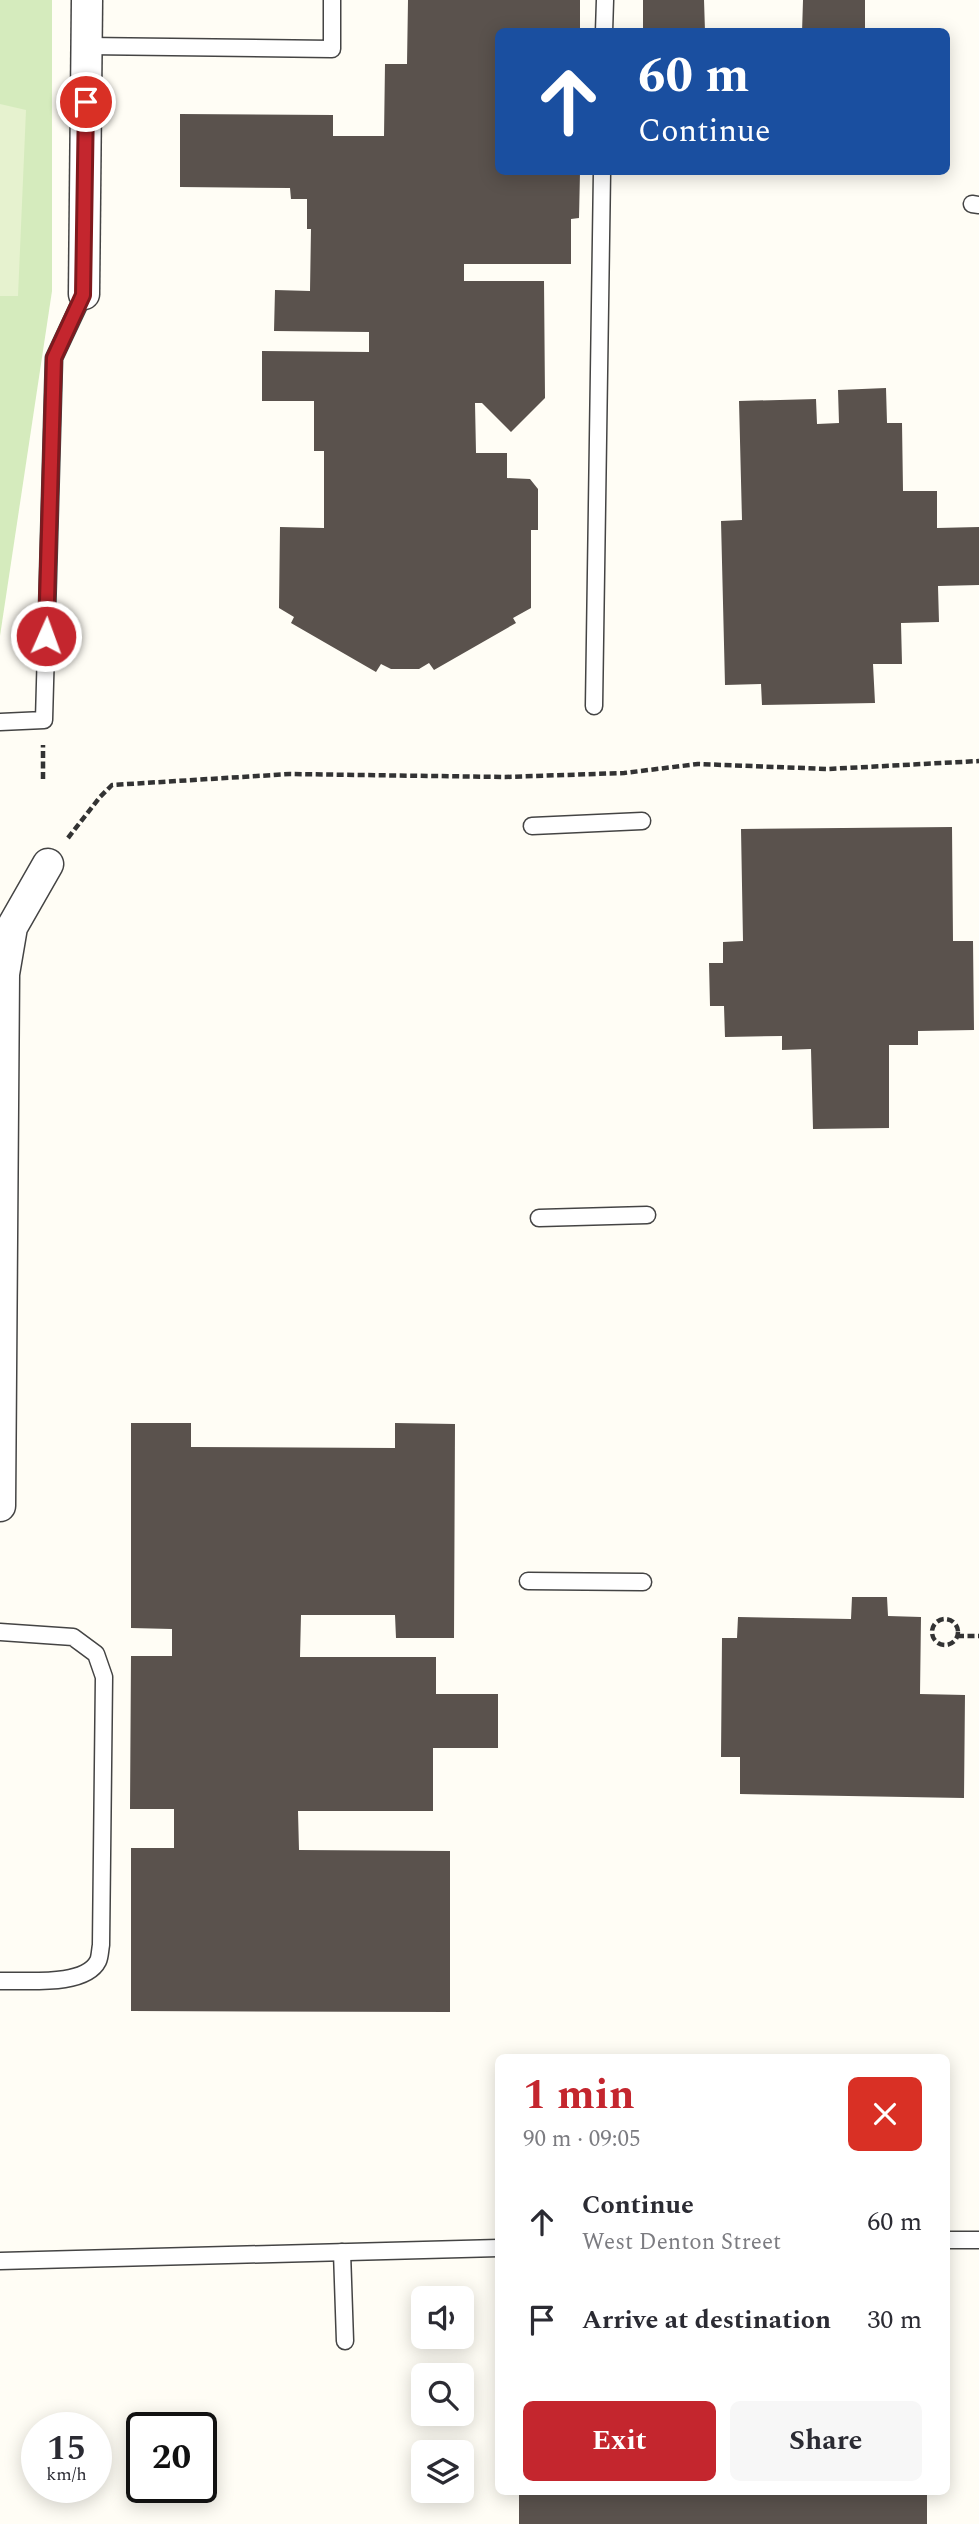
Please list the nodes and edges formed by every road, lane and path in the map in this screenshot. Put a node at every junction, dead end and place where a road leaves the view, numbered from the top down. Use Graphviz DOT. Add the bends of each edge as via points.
graph roads {
  1 [pos="87,0"];
  2 [pos="332,0"];
  3 [pos="605,0"];
  4 [pos="604,28"];
  5 [pos="87,46"];
  6 [pos="602,175"];
  7 [pos="83,295"];
  8 [pos="594,706"];
  9 [pos="0,722"];
  10 [pos="979,761"];
  11 [pos="642,821"];
  12 [pos="532,826"];
  13 [pos="48,864"];
  14 [pos="647,1215"];
  15 [pos="539,1217"];
  16 [pos="0,1506"];
  17 [pos="528,1581"];
  18 [pos="643,1582"];
  19 [pos="0,1632"];
  20 [pos="957,1636"];
  21 [pos="979,1636"];
  22 [pos="0,1981"];
  23 [pos="950,2240"];
  24 [pos="979,2240"];
  25 [pos="495,2248"];
  26 [pos="342,2252"];
  27 [pos="0,2260"];
  28 [pos="345,2341"];
  1 -- 5 [label="street"];
  2 -- 5 [label="lane" via="332,49"];
  3 -- 4 [label="lane"];
  5 -- 7 [label="street"];
  6 -- 8 [label="lane"];
  7 -- 9 [label="lane" via="54,358 44,720"];
  10 -- 13 [label="path" via="828,769 698,764 624,773 505,777 290,774 112,785"];
  11 -- 12 [label="lane"];
  13 -- 16 [label="street" via="12,927 4,974"];
  14 -- 15 [label="lane"];
  17 -- 18 [label="lane"];
  19 -- 22 [label="lane" via="73,1637 96,1654 104,1676 99,1961 89,1973 71,1979"];
  20 -- 20 [label="path" via="955,1624 948,1619 937,1621 932,1629 933,1637 943,1645"];
  20 -- 21 [label="path"];
  23 -- 24 [label="lane"];
  25 -- 26 [label="lane"];
  26 -- 27 [label="lane"];
  26 -- 28 [label="lane"];
}
